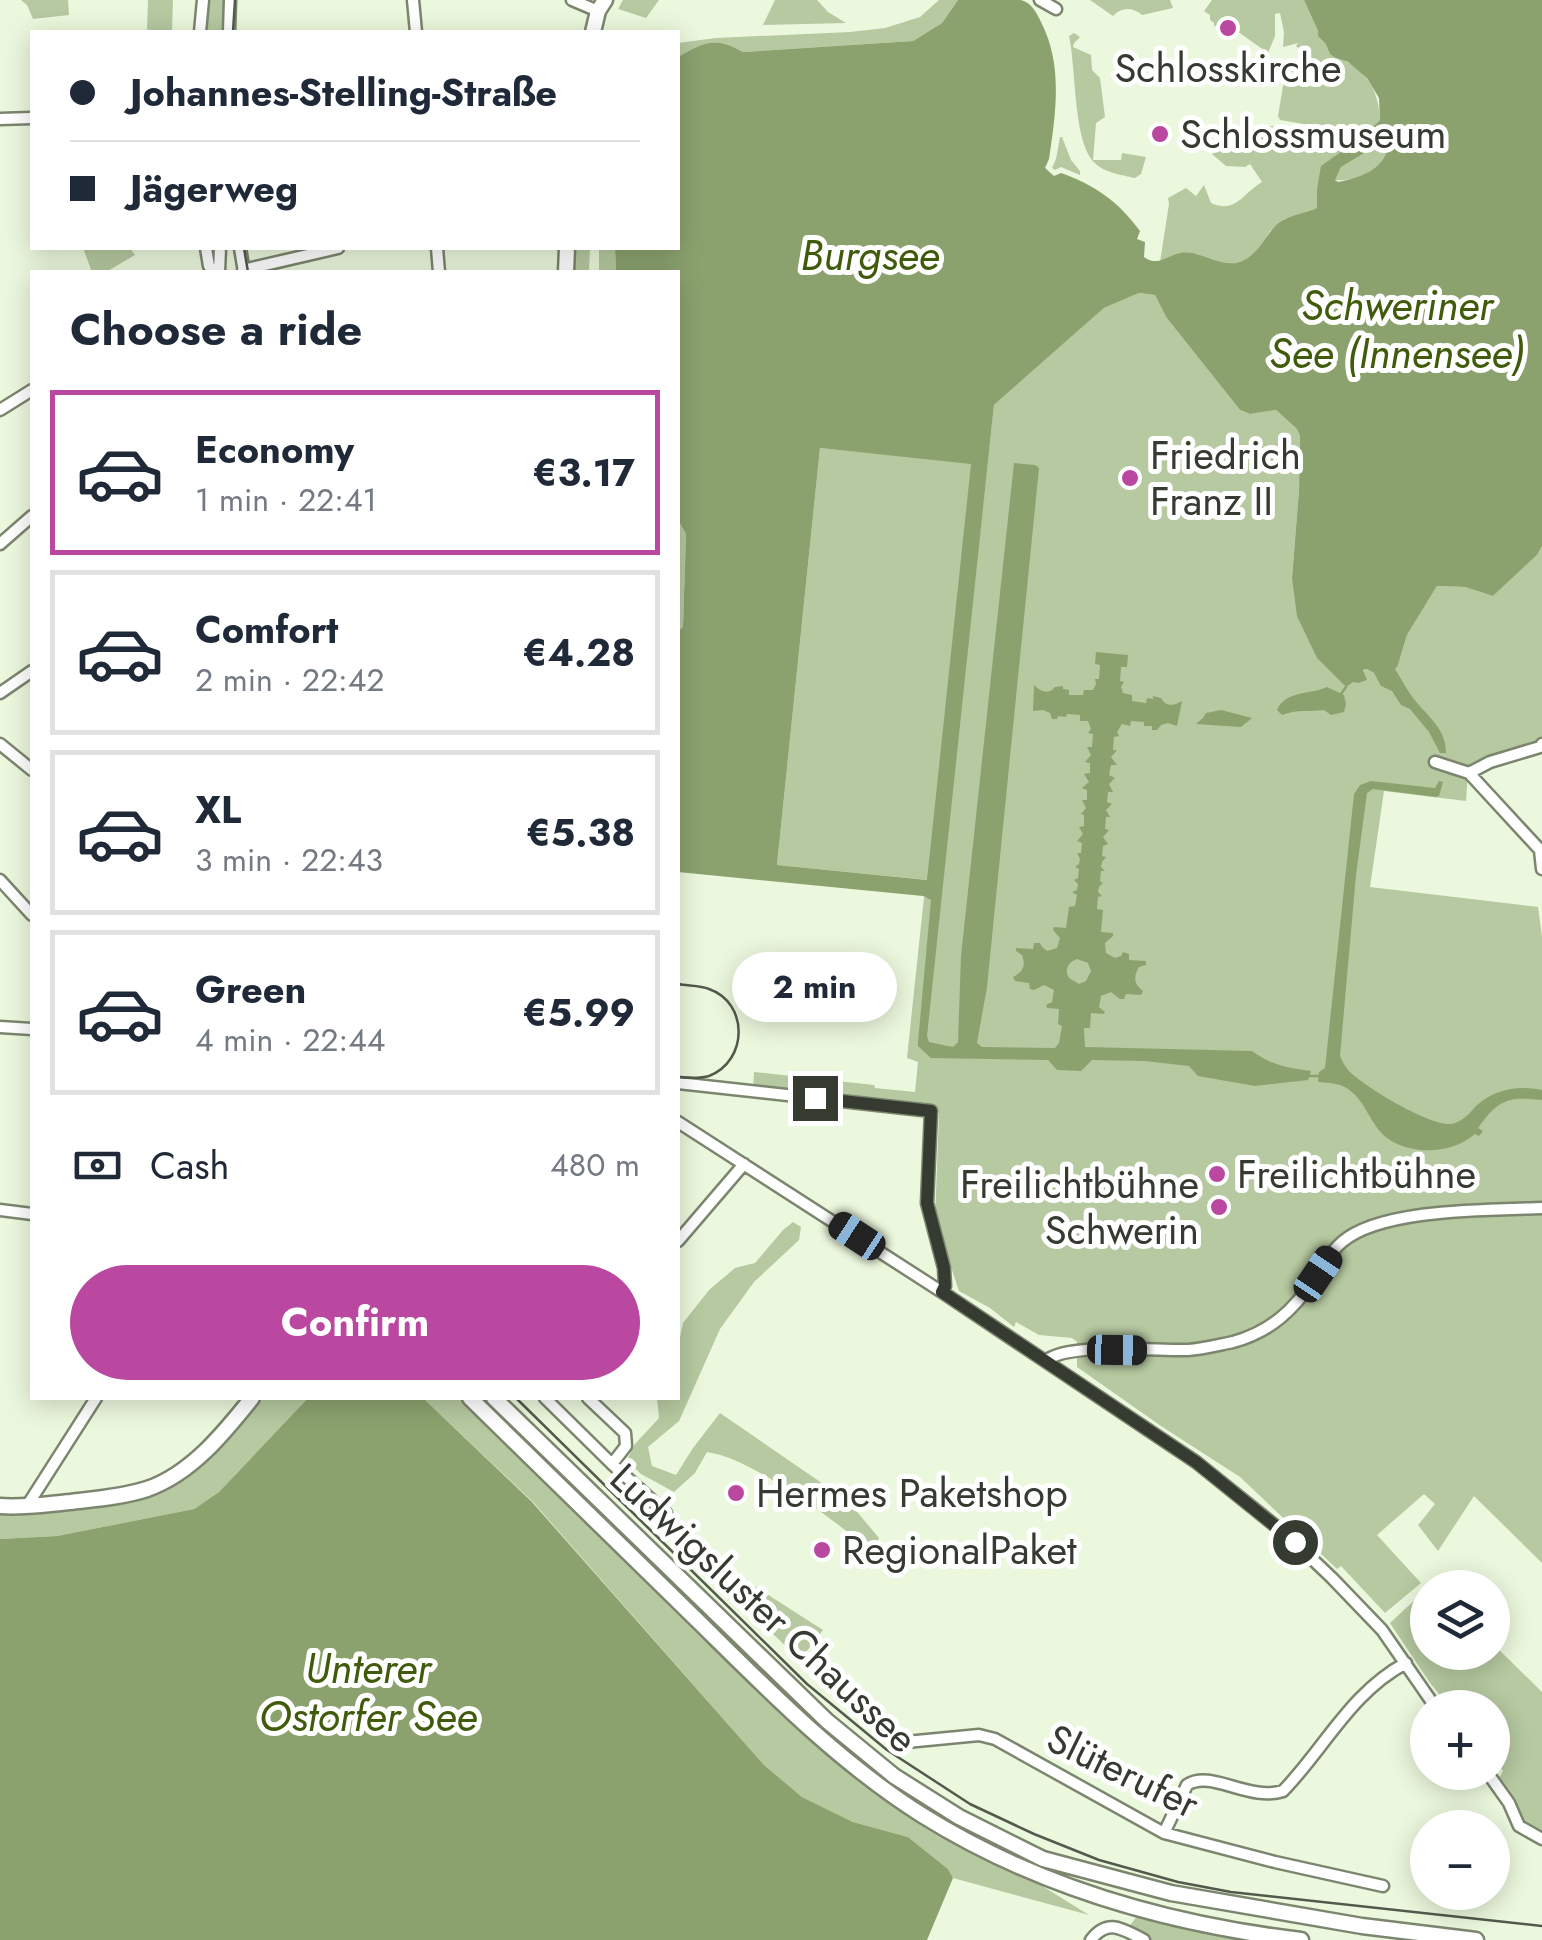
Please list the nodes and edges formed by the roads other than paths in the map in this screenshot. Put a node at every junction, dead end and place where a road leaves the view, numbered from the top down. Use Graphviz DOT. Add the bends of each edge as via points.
graph roads {
  1 [pos="203,0"];
  2 [pos="230,0"];
  3 [pos="413,0"];
  4 [pos="572,0"];
  5 [pos="1042,1"];
  6 [pos="602,6"];
  7 [pos="1056,9"];
  8 [pos="200,30"];
  9 [pos="229,30"];
  10 [pos="416,30"];
  11 [pos="593,30"];
  12 [pos="30,118"];
  13 [pos="0,119"];
  14 [pos="330,250"];
  15 [pos="247,270"];
  16 [pos="30,391"];
  17 [pos="0,410"];
  18 [pos="30,518"];
  19 [pos="0,544"];
  20 [pos="30,673"];
  21 [pos="0,693"];
  22 [pos="0,744"];
  23 [pos="1542,744"];
  24 [pos="1435,762"];
  25 [pos="30,768"];
  26 [pos="1469,773"];
  27 [pos="1541,850"];
  28 [pos="1542,869"];
  29 [pos="0,880"];
  30 [pos="30,913"];
  31 [pos="0,1027"];
  32 [pos="30,1029"];
  33 [pos="680,1083"];
  34 [pos="680,1123"];
  35 [pos="744,1164"];
  36 [pos="1542,1208"];
  37 [pos="0,1210"];
  38 [pos="30,1214"];
  39 [pos="680,1239"];
  40 [pos="942,1292"];
  41 [pos="1046,1361"];
  42 [pos="95,1400"];
  43 [pos="241,1400"];
  44 [pos="250,1400"];
  45 [pos="472,1400"];
  46 [pos="496,1400"];
  47 [pos="547,1400"];
  48 [pos="590,1400"];
  49 [pos="202,1452"];
  50 [pos="612,1464"];
  51 [pos="0,1506"];
  52 [pos="28,1506"];
  53 [pos="666,1513"];
  54 [pos="1406,1663"];
  55 [pos="1424,1690"];
  56 [pos="896,1742"];
  57 [pos="1499,1790"];
  58 [pos="1164,1834"];
  59 [pos="1542,1839"];
  60 [pos="1382,1886"];
  61 [pos="1362,1933"];
  62 [pos="1292,1939"];
  63 [pos="1091,1940"];
  64 [pos="1144,1940"];
  65 [pos="1476,1940"];
  1 -- 8 [label="street"];
  2 -- 9 [label="street"];
  3 -- 10 [label="street"];
  4 -- 6 [label="street"];
  5 -- 7 [label="street"];
  6 -- 11 [label="street"];
  12 -- 13 [label="street"];
  14 -- 15 [label="street"];
  16 -- 17 [label="street"];
  18 -- 19 [label="street"];
  20 -- 21 [label="street"];
  22 -- 25 [label="street"];
  23 -- 26 [label="street"];
  24 -- 26 [label="street"];
  26 -- 27 [label="street"];
  27 -- 28 [label="street"];
  29 -- 30 [label="street"];
  31 -- 32 [label="street"];
  33 -- 40 [label="street" via="931,1111 927,1203 944,1268"];
  34 -- 35 [label="street"];
  35 -- 39 [label="street"];
  35 -- 40 [label="street"];
  36 -- 41 [label="street" via="1431,1213 1355,1234 1332,1252 1289,1313 1238,1340 1191,1350 1076,1350"];
  37 -- 38 [label="street"];
  40 -- 41 [label="street"];
  41 -- 54 [label="street" via="1265,1516 1382,1630"];
  42 -- 52 [label="street"];
  43 -- 49 [label="street"];
  44 -- 49 [label="street"];
  45 -- 62 [label="street, Ludwigsluster Chaussee" via="780,1702 920,1814 1008,1862 1092,1896"];
  46 -- 61 [label="street, Ludwigsluster Chaussee" via="826,1721 931,1800 1043,1859"];
  47 -- 50 [label="street"];
  48 -- 50 [label="street" via="625,1433 626,1446"];
  49 -- 52 [label="street" via="148,1488"];
  50 -- 53 [label="street"];
  51 -- 52 [label="street"];
  54 -- 55 [label="street"];
  54 -- 58 [label="street" via="1357,1700 1282,1792 1270,1796 1194,1780"];
  56 -- 58 [label="street, Slüterufer" via="979,1735 995,1740"];
  57 -- 59 [label="street" via="1520,1826"];
  58 -- 60 [label="street, Slüterufer"];
  61 -- 65 [label="street, Ludwigsluster Chaussee"];
  63 -- 64 [label="street" via="1118,1927"];
}
